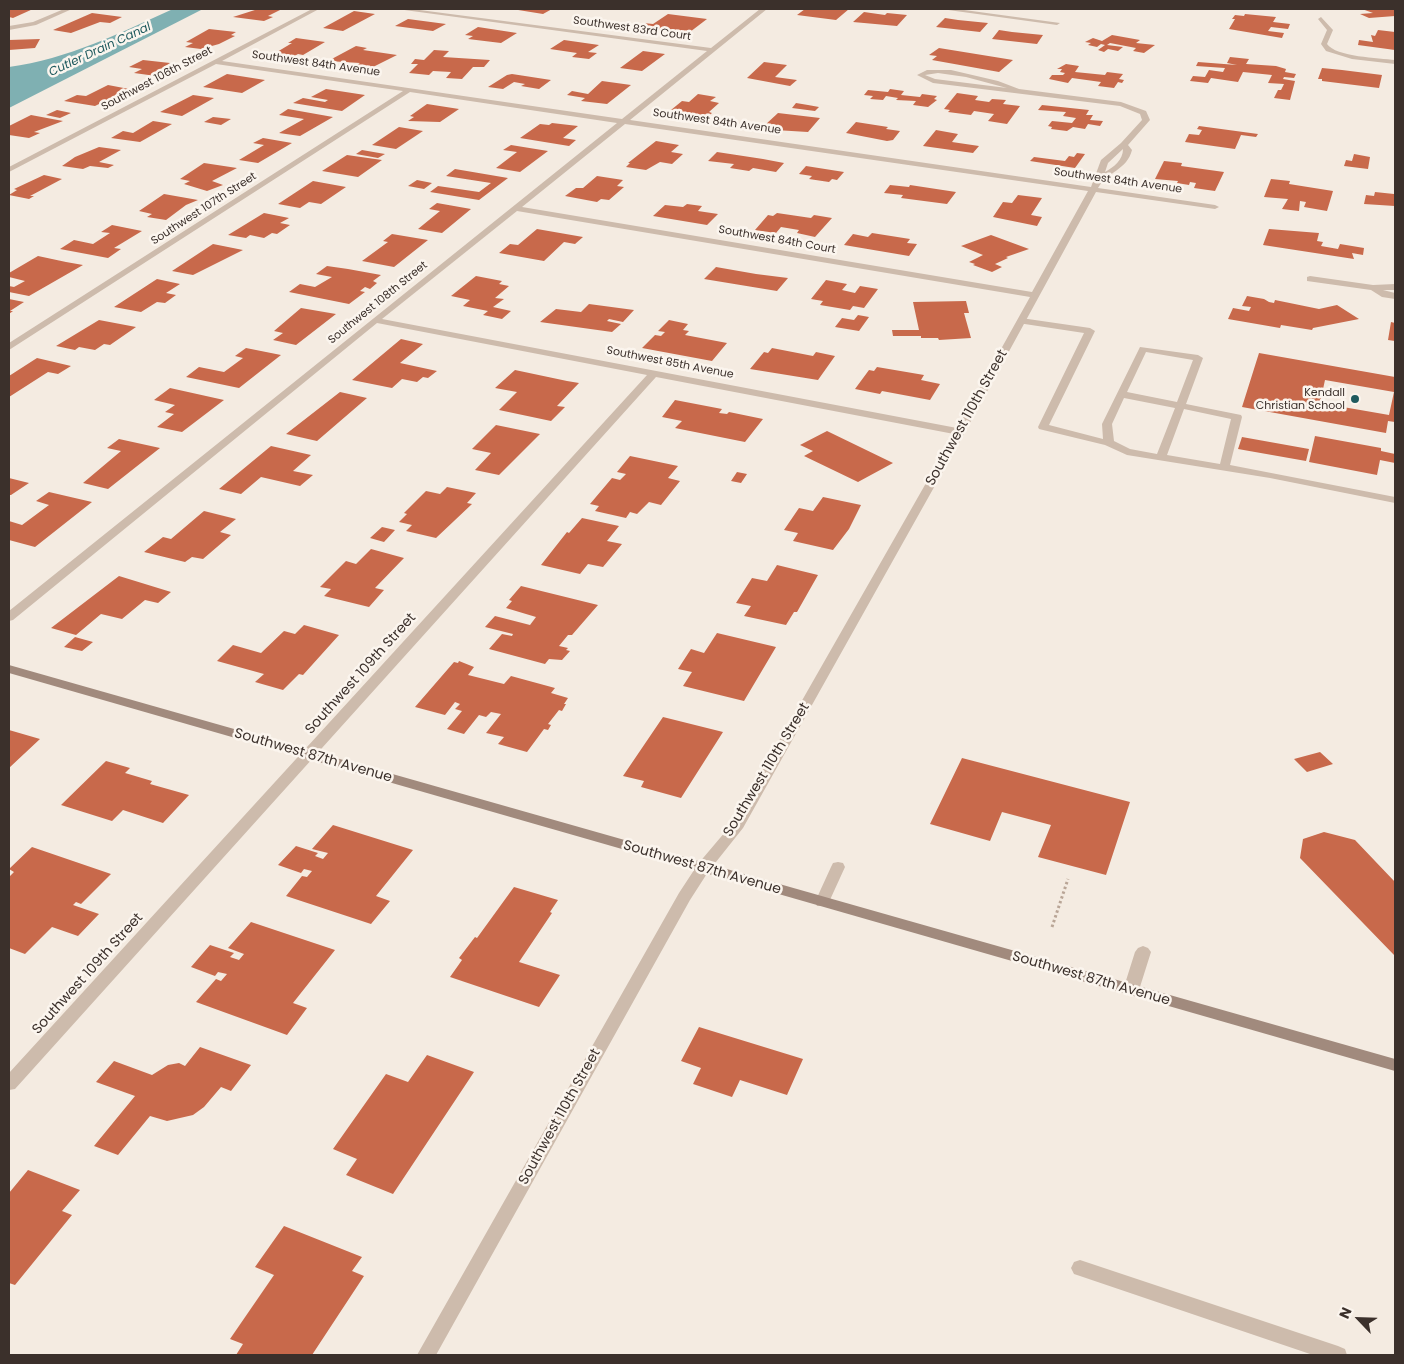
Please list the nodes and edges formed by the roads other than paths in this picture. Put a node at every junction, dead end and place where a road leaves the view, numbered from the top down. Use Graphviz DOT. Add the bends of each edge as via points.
graph roads {
  1 [pos="69,9"];
  2 [pos="316,9"];
  3 [pos="400,9"];
  4 [pos="764,9"];
  5 [pos="944,9"];
  6 [pos="1321,18"];
  7 [pos="1057,23"];
  8 [pos="9,28"];
  9 [pos="712,50"];
  10 [pos="215,62"];
  11 [pos="1395,62"];
  12 [pos="411,89"];
  13 [pos="1016,89"];
  14 [pos="624,120"];
  15 [pos="1124,145"];
  16 [pos="9,170"];
  17 [pos="1099,179"];
  18 [pos="1092,188"];
  19 [pos="1215,207"];
  20 [pos="515,208"];
  21 [pos="1310,280"];
  22 [pos="1395,287"];
  23 [pos="1373,288"];
  24 [pos="1034,295"];
  25 [pos="1395,296"];
  26 [pos="375,320"];
  27 [pos="1021,321"];
  28 [pos="9,347"];
  29 [pos="654,373"];
  30 [pos="1121,394"];
  31 [pos="1181,405"];
  32 [pos="960,432"];
  33 [pos="1109,443"];
  34 [pos="1160,457"];
  35 [pos="1224,468"];
  36 [pos="1395,500"];
  37 [pos="9,618"];
  38 [pos="9,669"];
  39 [pos="308,754"];
  40 [pos="838,867"];
  41 [pos="703,868"];
  42 [pos="822,902"];
  43 [pos="1143,952"];
  44 [pos="1131,990"];
  45 [pos="1395,1065"];
  46 [pos="9,1084"];
  47 [pos="1080,1268"];
  48 [pos="426,1355"];
  49 [pos="1338,1355"];
  1 -- 8 [label="street" via="39,22"];
  2 -- 10 [label="street, Southwest 106th Street"];
  3 -- 9 [label="street, Southwest 83rd Court"];
  4 -- 9 [label="street, Southwest 108th Street"];
  5 -- 7 [label="street"];
  6 -- 11 [label="street" via="1330,30 1324,46 1334,53"];
  9 -- 14 [label="street, Southwest 108th Street"];
  10 -- 12 [label="street, Southwest 84th Avenue"];
  10 -- 16 [label="street, Southwest 106th Street"];
  12 -- 14 [label="street, Southwest 84th Avenue"];
  12 -- 28 [label="street, Southwest 107th Street"];
  13 -- 13 [label="street" via="950,72 930,71 920,75 933,81"];
  13 -- 15 [label="street, Southwest 110th Street" via="1121,104 1144,113 1146,120"];
  14 -- 18 [label="street, Southwest 84th Avenue"];
  14 -- 20 [label="street, Southwest 108th Street"];
  15 -- 17 [label="street, Southwest 110th Street" via="1104,162"];
  15 -- 17 [label="street, Southwest 110th Street" via="1128,155"];
  17 -- 18 [label="street, Southwest 110th Street"];
  18 -- 19 [label="street, Southwest 84th Avenue"];
  18 -- 24 [label="street, Southwest 110th Street"];
  20 -- 24 [label="street, Southwest 84th Court"];
  20 -- 26 [label="street, Southwest 108th Street"];
  21 -- 23 [label="street"];
  22 -- 23 [label="street"];
  23 -- 25 [label="street"];
  24 -- 27 [label="street, Southwest 110th Street"];
  26 -- 29 [label="street, Southwest 85th Avenue"];
  26 -- 37 [label="street, Southwest 108th Street"];
  27 -- 32 [label="street, Southwest 110th Street"];
  27 -- 33 [label="street" via="1090,331 1043,427"];
  29 -- 32 [label="street, Southwest 85th Avenue"];
  29 -- 39 [label="street, Southwest 109th Street"];
  30 -- 31 [label="street"];
  30 -- 31 [label="street" via="1143,349 1198,358"];
  30 -- 33 [label="street" via="1107,424"];
  31 -- 34 [label="street"];
  31 -- 35 [label="street" via="1237,417"];
  32 -- 41 [label="street, Southwest 110th Street" via="736,828"];
  33 -- 34 [label="street" via="1127,452"];
  34 -- 35 [label="street"];
  35 -- 36 [label="street"];
  38 -- 39 [label="main road, Southwest 87th Avenue"];
  39 -- 41 [label="main road, Southwest 87th Avenue"];
  39 -- 46 [label="street, Southwest 109th Street"];
  40 -- 42 [label="street"];
  41 -- 42 [label="main road, Southwest 87th Avenue"];
  41 -- 48 [label="street, Southwest 110th Street" via="681,901"];
  42 -- 44 [label="main road, Southwest 87th Avenue"];
  43 -- 44 [label="street"];
  44 -- 45 [label="main road, Southwest 87th Avenue"];
  47 -- 49 [label="street"];
}
